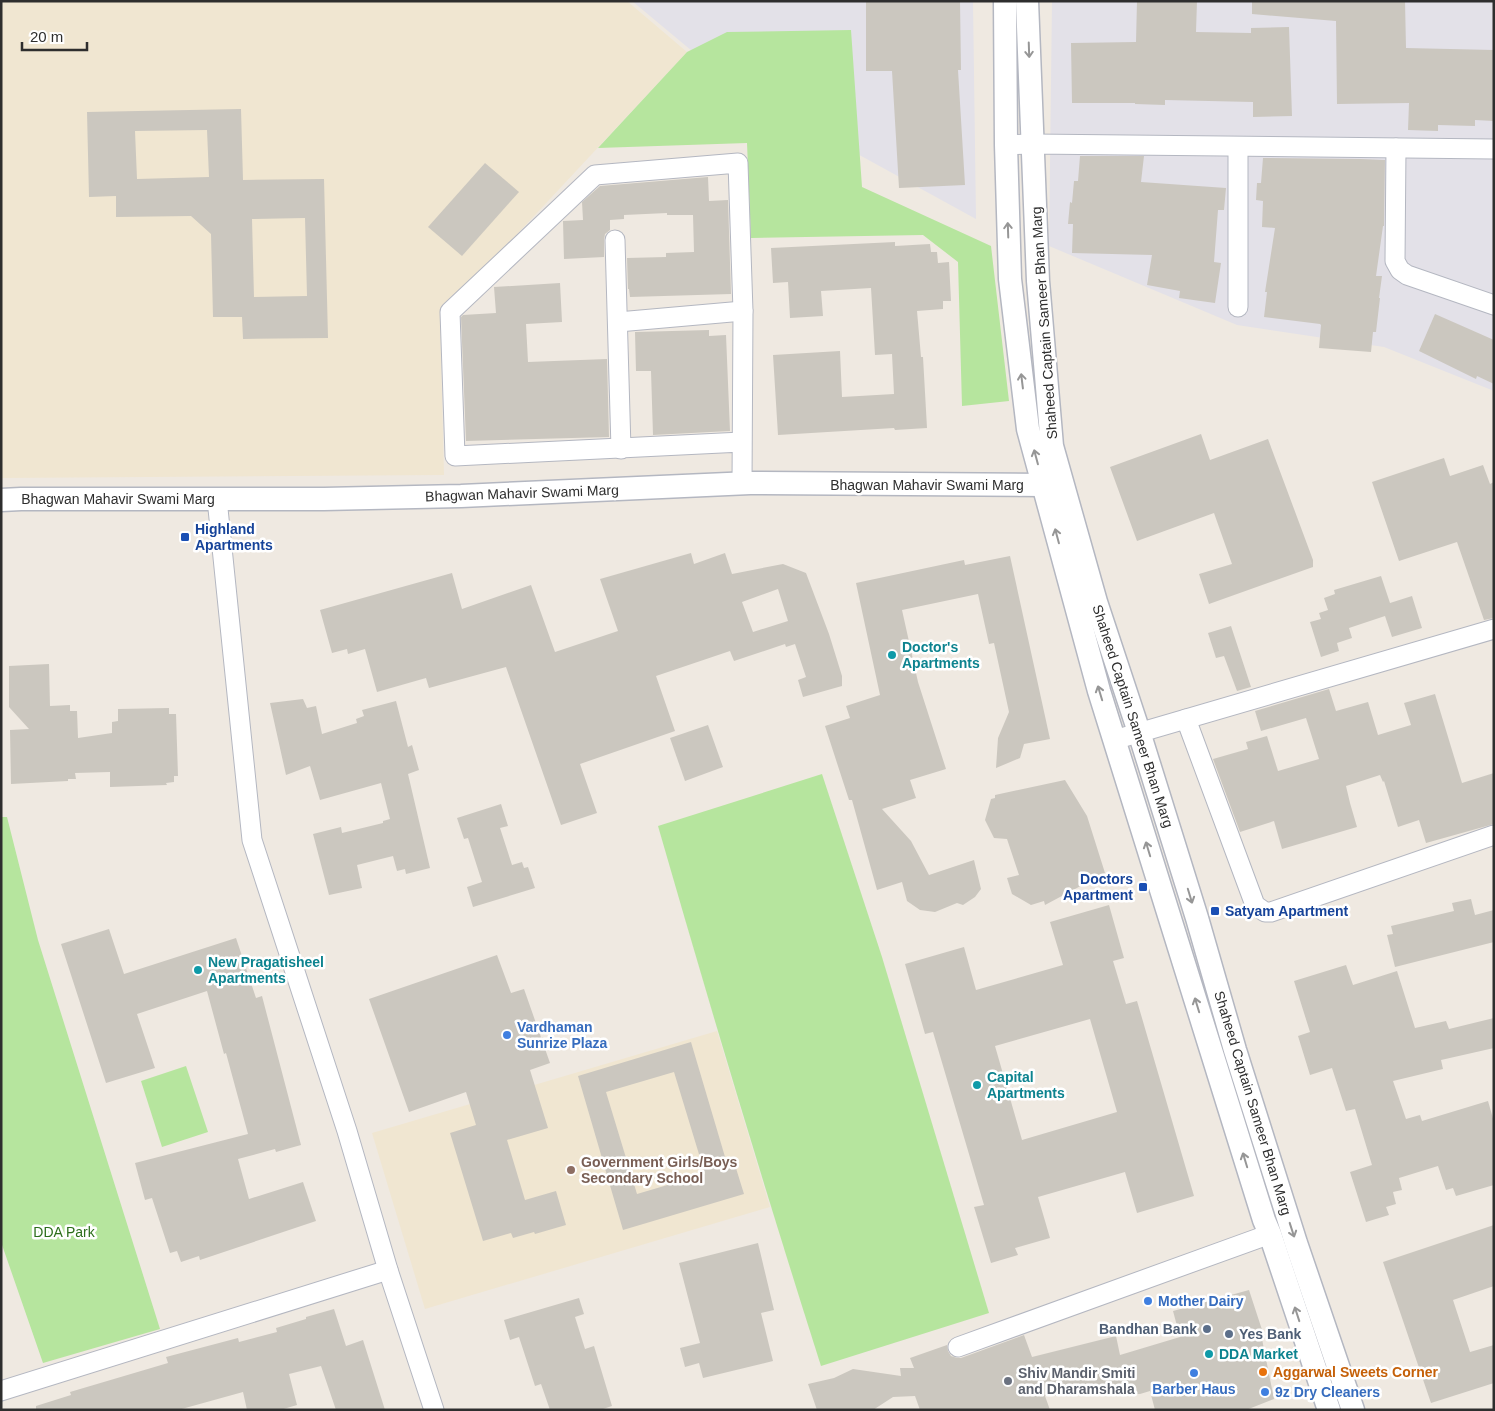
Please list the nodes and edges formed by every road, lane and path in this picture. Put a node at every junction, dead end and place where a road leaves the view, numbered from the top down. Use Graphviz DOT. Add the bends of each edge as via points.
graph roads {
  1 [pos="1006,1"];
  2 [pos="1027,1"];
  3 [pos="1032,144"];
  4 [pos="1006,146"];
  5 [pos="1238,146"];
  6 [pos="1396,148"];
  7 [pos="1494,149"];
  8 [pos="615,240"];
  9 [pos="1494,305"];
  10 [pos="1238,308"];
  11 [pos="743,311"];
  12 [pos="618,322"];
  13 [pos="742,442"];
  14 [pos="621,448"];
  15 [pos="742,484"];
  16 [pos="1053,484"];
  17 [pos="217,499"];
  18 [pos="1,500"];
  19 [pos="1494,629"];
  20 [pos="1186,719"];
  21 [pos="1139,732"];
  22 [pos="1114,740"];
  23 [pos="1494,835"];
  24 [pos="1235,1050"];
  25 [pos="1213,1057"];
  26 [pos="1270,1234"];
  27 [pos="388,1270"];
  28 [pos="958,1347"];
  29 [pos="1,1392"];
  30 [pos="1327,1409"];
  31 [pos="434,1410"];
  32 [pos="1353,1410"];
  1 -- 4 [label="street, Shaheed Captain Sameer Bhan Marg"];
  2 -- 3 [label="street, Shaheed Captain Sameer Bhan Marg, one-way"];
  3 -- 4 [label="street"];
  3 -- 5 [label="street"];
  3 -- 16 [label="street, Shaheed Captain Sameer Bhan Marg"];
  16 -- 4 [label="street, Shaheed Captain Sameer Bhan Marg, one-way" via="1028,429 1010,279"];
  5 -- 6 [label="street"];
  5 -- 10 [label="street"];
  6 -- 7 [label="street"];
  6 -- 9 [label="street" via="1397,265 1407,275"];
  8 -- 12 [label="street"];
  11 -- 12 [label="street"];
  11 -- 13 [label="street"];
  11 -- 14 [label="street" via="738,163 594,175 450,312 455,456"];
  12 -- 14 [label="street"];
  13 -- 14 [label="street"];
  13 -- 15 [label="street"];
  15 -- 16 [label="street, Bhagwan Mahavir Swami Marg"];
  15 -- 17 [label="street, Bhagwan Mahavir Swami Marg" via="461,496"];
  16 -- 21 [label="street, Shaheed Captain Sameer Bhan Marg"];
  22 -- 16 [label="street, Shaheed Captain Sameer Bhan Marg, one-way" via="1099,691"];
  17 -- 18 [label="street, Bhagwan Mahavir Swami Marg"];
  17 -- 27 [label="street" via="252,840 347,1131"];
  19 -- 20 [label="street"];
  20 -- 21 [label="street"];
  20 -- 23 [label="street" via="1256,905 1265,912"];
  21 -- 22 [label="street"];
  21 -- 24 [label="street, Shaheed Captain Sameer Bhan Marg, one-way"];
  25 -- 22 [label="street, Shaheed Captain Sameer Bhan Marg, one-way"];
  24 -- 25 [label="street"];
  24 -- 32 [label="street, Shaheed Captain Sameer Bhan Marg, one-way"];
  26 -- 25 [label="street, Shaheed Captain Sameer Bhan Marg, one-way"];
  26 -- 28 [label="street"];
  30 -- 26 [label="street, Shaheed Captain Sameer Bhan Marg, one-way"];
  27 -- 29 [label="street"];
  27 -- 31 [label="street"];
}
